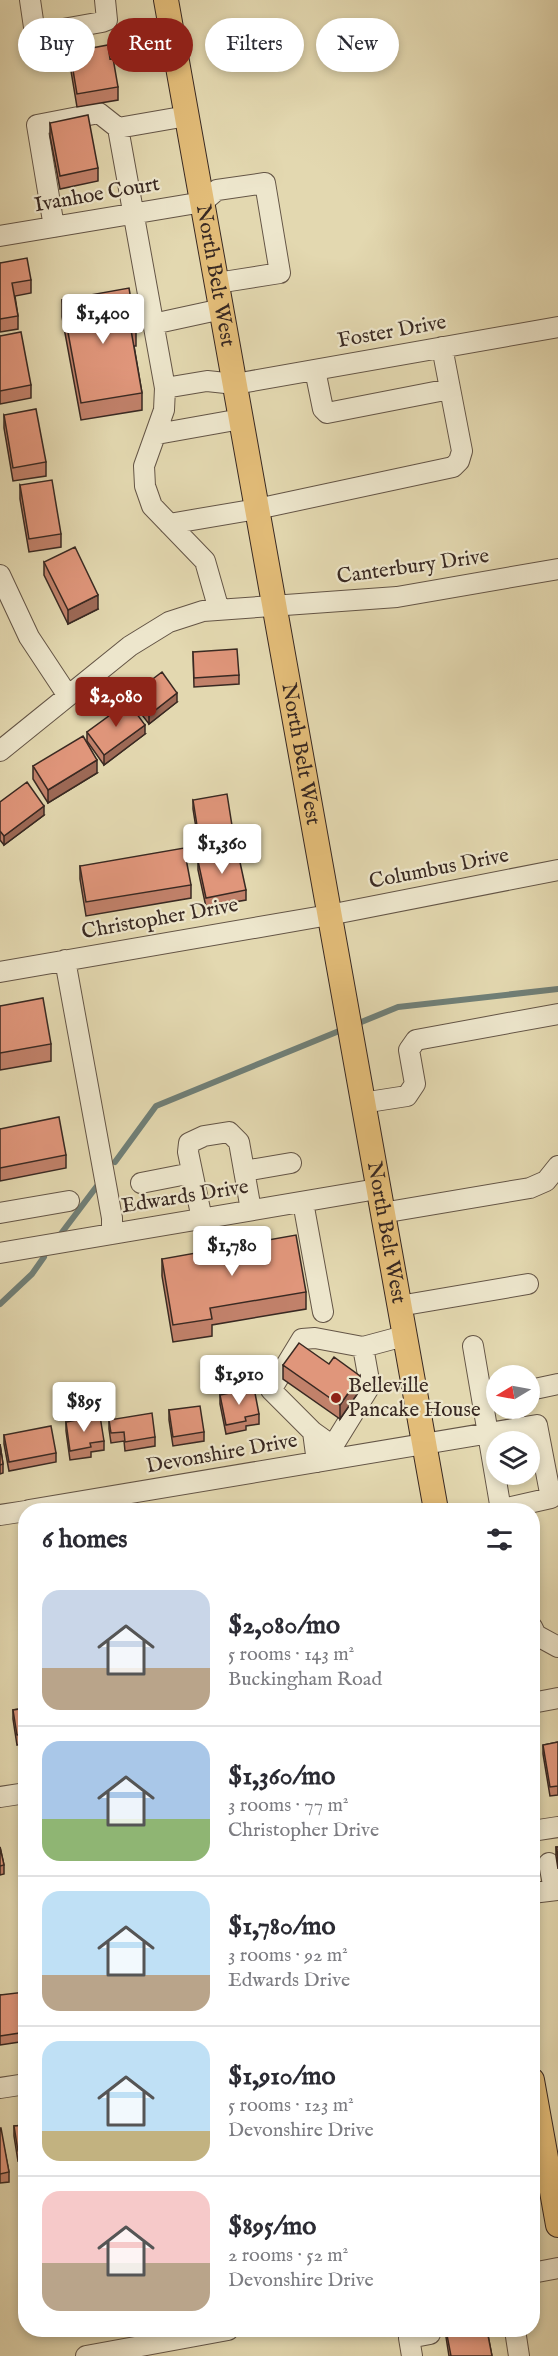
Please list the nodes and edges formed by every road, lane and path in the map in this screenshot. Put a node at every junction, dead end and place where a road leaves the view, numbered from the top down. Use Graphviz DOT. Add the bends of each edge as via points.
graph roads {
  1 [pos="30,0"];
  2 [pos="105,0"];
  3 [pos="166,0"];
  4 [pos="187,116"];
  5 [pos="118,128"];
  6 [pos="203,202"];
  7 [pos="134,213"];
  8 [pos="54,227"];
  9 [pos="0,236"];
  10 [pos="217,283"];
  11 [pos="222,309"];
  12 [pos="153,324"];
  13 [pos="558,327"];
  14 [pos="442,347"];
  15 [pos="315,370"];
  16 [pos="235,384"];
  17 [pos="165,388"];
  18 [pos="450,389"];
  19 [pos="241,419"];
  20 [pos="157,434"];
  21 [pos="257,509"];
  22 [pos="170,524"];
  23 [pos="558,569"];
  24 [pos="0,575"];
  25 [pos="274,607"];
  26 [pos="219,610"];
  27 [pos="68,696"];
  28 [pos="0,751"];
  29 [pos="558,870"];
  30 [pos="328,915"];
  31 [pos="65,960"];
  32 [pos="0,972"];
  33 [pos="558,1014"];
  34 [pos="362,1103"];
  35 [pos="291,1162"];
  36 [pos="558,1166"];
  37 [pos="244,1170"];
  38 [pos="192,1173"];
  39 [pos="141,1183"];
  40 [pos="377,1190"];
  41 [pos="69,1201"];
  42 [pos="303,1202"];
  43 [pos="251,1210"];
  44 [pos="0,1213"];
  45 [pos="382,1213"];
  46 [pos="202,1219"];
  47 [pos="112,1234"];
  48 [pos="0,1254"];
  49 [pos="528,1284"];
  50 [pos="399,1306"];
  51 [pos="323,1312"];
  52 [pos="404,1336"];
  53 [pos="473,1346"];
  54 [pos="363,1347"];
  55 [pos="558,1384"];
  56 [pos="486,1388"];
  57 [pos="540,1388"];
  58 [pos="500,1431"];
  59 [pos="538,1431"];
  60 [pos="313,1432"];
  61 [pos="486,1433"];
  62 [pos="540,1441"];
  63 [pos="424,1444"];
  64 [pos="317,1462"];
  65 [pos="497,1485"];
  66 [pos="74,1503"];
  67 [pos="435,1503"];
  68 [pos="501,1503"];
  69 [pos="531,1503"];
  70 [pos="18,1512"];
  71 [pos="0,1515"];
  72 [pos="540,1637"];
  73 [pos="558,1647"];
  74 [pos="558,1698"];
  75 [pos="540,1701"];
  76 [pos="18,1794"];
  77 [pos="0,1797"];
  78 [pos="558,1827"];
  79 [pos="540,1830"];
  80 [pos="549,1863"];
  81 [pos="556,1890"];
  82 [pos="540,1892"];
  83 [pos="18,2085"];
  84 [pos="0,2088"];
  85 [pos="540,2123"];
  86 [pos="558,2225"];
  87 [pos="558,2268"];
  88 [pos="540,2271"];
  89 [pos="190,2337"];
  90 [pos="414,2337"];
  91 [pos="516,2337"];
  92 [pos="86,2356"];
  93 [pos="412,2356"];
  94 [pos="519,2356"];
  1 -- 2 [label="street" via="35,34 107,20"];
  3 -- 4 [label="main road, North Belt West"];
  4 -- 5 [label="street"];
  4 -- 6 [label="main road, North Belt West"];
  5 -- 7 [label="street"];
  5 -- 8 [label="street" via="99,113 36,124"];
  6 -- 7 [label="street, Ivanhoe Court"];
  6 -- 10 [label="main road, North Belt West"];
  6 -- 10 [label="street, Ivanhoe Court" via="217,190 265,183 280,273"];
  7 -- 8 [label="street, Ivanhoe Court"];
  7 -- 12 [label="street"];
  8 -- 9 [label="street, Ivanhoe Court"];
  10 -- 11 [label="main road, North Belt West"];
  11 -- 12 [label="street"];
  11 -- 16 [label="main road, North Belt West"];
  12 -- 17 [label="street"];
  13 -- 14 [label="street, Foster Drive"];
  14 -- 15 [label="street, Foster Drive"];
  14 -- 18 [label="street"];
  15 -- 16 [label="street, Foster Drive"];
  15 -- 18 [label="street" via="327,413"];
  16 -- 17 [label="street, Foster Drive" via="207,381"];
  16 -- 19 [label="main road, North Belt West"];
  17 -- 20 [label="street"];
  18 -- 21 [label="street" via="462,451 453,466"];
  19 -- 20 [label="street"];
  19 -- 21 [label="main road, North Belt West"];
  20 -- 22 [label="street" via="144,466 145,486 152,506"];
  21 -- 22 [label="street"];
  21 -- 25 [label="main road, North Belt West"];
  22 -- 26 [label="street" via="205,561"];
  23 -- 25 [label="street, Canterbury Drive" via="397,597"];
  24 -- 27 [label="street" via="28,637"];
  25 -- 26 [label="street, Canterbury Drive"];
  25 -- 30 [label="main road, North Belt West"];
  26 -- 27 [label="street, Canterbury Drive" via="169,622 130,646"];
  27 -- 28 [label="street, Canterbury Drive"];
  29 -- 30 [label="street, Columbus Drive"];
  30 -- 31 [label="street, Christopher Drive"];
  30 -- 34 [label="main road, North Belt West"];
  31 -- 32 [label="street, Christopher Drive"];
  31 -- 47 [label="street"];
  33 -- 34 [label="street" via="416,1040 409,1050 415,1084 407,1096"];
  34 -- 40 [label="main road, North Belt West"];
  35 -- 37 [label="street"];
  36 -- 45 [label="street" via="546,1181 530,1188"];
  37 -- 38 [label="street" via="239,1142 229,1132 189,1143"];
  37 -- 43 [label="street"];
  38 -- 39 [label="street"];
  38 -- 46 [label="street"];
  40 -- 42 [label="street, Edwards Drive"];
  40 -- 45 [label="main road, North Belt West"];
  41 -- 44 [label="street"];
  42 -- 43 [label="street, Edwards Drive"];
  42 -- 51 [label="street"];
  43 -- 46 [label="street, Edwards Drive"];
  45 -- 50 [label="main road, North Belt West"];
  46 -- 47 [label="street, Edwards Drive"];
  47 -- 48 [label="street, Edwards Drive"];
  49 -- 50 [label="street"];
  50 -- 52 [label="main road, North Belt West"];
  52 -- 54 [label="street"];
  52 -- 63 [label="main road, North Belt West"];
  53 -- 56 [label="street"];
  54 -- 60 [label="street" via="370,1386 336,1441 327,1442"];
  54 -- 60 [label="street" via="303,1339 271,1390"];
  55 -- 57 [label="street"];
  58 -- 59 [label="street, Devonshire Drive" via="537,1425"];
  60 -- 64 [label="street"];
  61 -- 63 [label="street, Devonshire Drive"];
  62 -- 69 [label="street, Devonshire Drive" via="551,1498"];
  63 -- 64 [label="street, Devonshire Drive"];
  63 -- 67 [label="main road, North Belt West"];
  64 -- 66 [label="street, Devonshire Drive"];
  65 -- 68 [label="street"];
  70 -- 71 [label="street, Devonshire Drive"];
  72 -- 73 [label="street"];
  74 -- 75 [label="street"];
  76 -- 77 [label="street"];
  78 -- 79 [label="street"];
  80 -- 81 [label="street"];
  81 -- 82 [label="street"];
  83 -- 84 [label="street"];
  85 -- 86 [label="main road"];
  87 -- 88 [label="street"];
  89 -- 92 [label="street"];
  90 -- 93 [label="street" via="409,2338"];
  91 -- 94 [label="street"];
}
